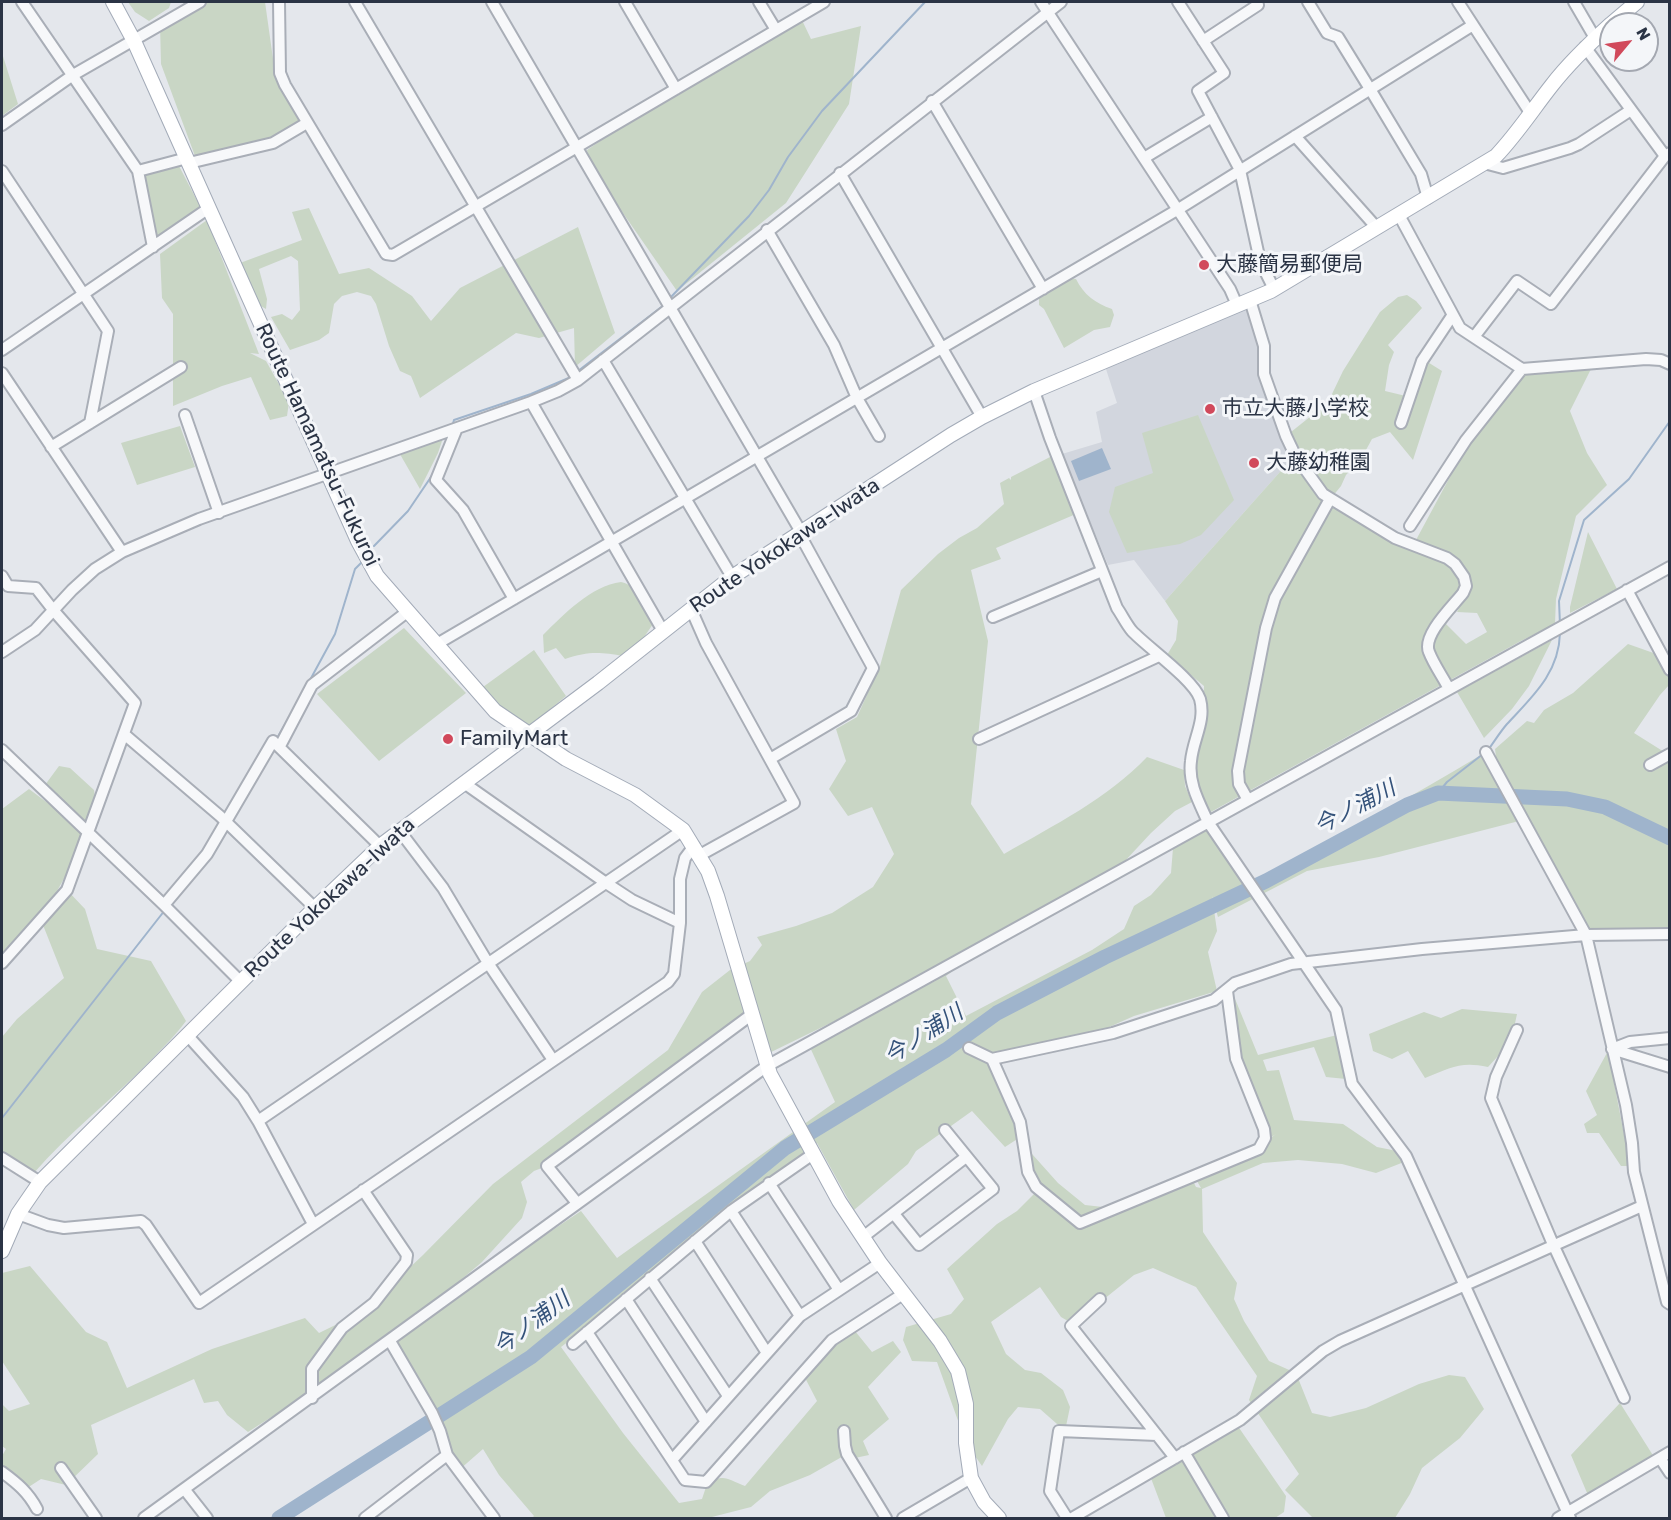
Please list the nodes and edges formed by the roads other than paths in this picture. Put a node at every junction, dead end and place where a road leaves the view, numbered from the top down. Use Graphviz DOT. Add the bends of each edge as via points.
graph roads {
  1 [pos="22,2"];
  2 [pos="113,2"];
  3 [pos="181,2"];
  4 [pos="200,2"];
  5 [pos="279,2"];
  6 [pos="355,2"];
  7 [pos="492,2"];
  8 [pos="625,2"];
  9 [pos="759,2"];
  10 [pos="824,2"];
  11 [pos="1061,2"];
  12 [pos="1178,2"];
  13 [pos="1308,2"];
  14 [pos="1458,2"];
  15 [pos="1574,2"];
  16 [pos="1637,2"];
  17 [pos="1258,5"];
  18 [pos="1044,6"];
  19 [pos="1625,12"];
  20 [pos="180,14"];
  21 [pos="1473,25"];
  22 [pos="776,30"];
  23 [pos="1599,35"];
  24 [pos="134,41"];
  25 [pos="1203,41"];
  26 [pos="1590,43"];
  27 [pos="73,75"];
  28 [pos="676,89"];
  29 [pos="1370,89"];
  30 [pos="932,101"];
  31 [pos="1631,110"];
  32 [pos="1531,114"];
  33 [pos="1212,117"];
  34 [pos="307,123"];
  35 [pos="2,125"];
  36 [pos="1295,136"];
  37 [pos="576,148"];
  38 [pos="1667,154"];
  39 [pos="1144,158"];
  40 [pos="188,160"];
  41 [pos="1484,163"];
  42 [pos="1240,170"];
  43 [pos="2,171"];
  44 [pos="138,171"];
  45 [pos="840,173"];
  46 [pos="1428,198"];
  47 [pos="476,207"];
  48 [pos="209,208"];
  49 [pos="1177,210"];
  50 [pos="1399,214"];
  51 [pos="1377,228"];
  52 [pos="768,230"];
  53 [pos="153,247"];
  54 [pos="1043,289"];
  55 [pos="1274,289"];
  56 [pos="83,294"];
  57 [pos="1250,300"];
  58 [pos="1237,305"];
  59 [pos="670,307"];
  60 [pos="1452,316"];
  61 [pos="1474,337"];
  62 [pos="942,348"];
  63 [pos="2,350"];
  64 [pos="603,360"];
  65 [pos="1670,364"];
  66 [pos="181,367"];
  67 [pos="1522,369"];
  68 [pos="2,373"];
  69 [pos="578,380"];
  70 [pos="1034,391"];
  71 [pos="857,398"];
  72 [pos="531,402"];
  73 [pos="185,416"];
  74 [pos="982,417"];
  75 [pos="90,423"];
  76 [pos="1401,423"];
  77 [pos="457,428"];
  78 [pos="879,436"];
  79 [pos="51,447"];
  80 [pos="758,457"];
  81 [pos="329,473"];
  82 [pos="686,499"];
  83 [pos="1330,499"];
  84 [pos="219,513"];
  85 [pos="1410,526"];
  86 [pos="800,532"];
  87 [pos="612,542"];
  88 [pos="122,552"];
  89 [pos="1670,567"];
  90 [pos="1102,571"];
  91 [pos="2,576"];
  92 [pos="732,577"];
  93 [pos="1627,590"];
  94 [pos="514,599"];
  95 [pos="691,609"];
  96 [pos="54,611"];
  97 [pos="407,612"];
  98 [pos="993,617"];
  99 [pos="663,631"];
  100 [pos="436,644"];
  101 [pos="2,652"];
  102 [pos="1159,656"];
  103 [pos="1670,670"];
  104 [pos="1449,689"];
  105 [pos="124,734"];
  106 [pos="529,735"];
  107 [pos="979,739"];
  108 [pos="277,744"];
  109 [pos="2,750"];
  110 [pos="1486,752"];
  111 [pos="1670,754"];
  112 [pos="770,759"];
  113 [pos="1650,765"];
  114 [pos="464,783"];
  115 [pos="1248,800"];
  116 [pos="1208,822"];
  117 [pos="228,824"];
  118 [pos="399,830"];
  119 [pos="683,830"];
  120 [pos="89,834"];
  121 [pos="380,846"];
  122 [pos="697,850"];
  123 [pos="606,883"];
  124 [pos="164,905"];
  125 [pos="315,908"];
  126 [pos="680,923"];
  127 [pos="1670,934"];
  128 [pos="1586,935"];
  129 [pos="1304,962"];
  130 [pos="2,963"];
  131 [pos="488,963"];
  132 [pos="241,982"];
  133 [pos="1227,990"];
  134 [pos="751,1015"];
  135 [pos="1517,1029"];
  136 [pos="188,1036"];
  137 [pos="1670,1038"];
  138 [pos="969,1048"];
  139 [pos="1612,1049"];
  140 [pos="992,1059"];
  141 [pos="553,1060"];
  142 [pos="767,1066"];
  143 [pos="1670,1066"];
  144 [pos="258,1121"];
  145 [pos="945,1130"];
  146 [pos="806,1142"];
  147 [pos="966,1157"];
  148 [pos="2,1158"];
  149 [pos="40,1182"];
  150 [pos="769,1183"];
  151 [pos="363,1190"];
  152 [pos="577,1203"];
  153 [pos="1642,1206"];
  154 [pos="731,1211"];
  155 [pos="18,1214"];
  156 [pos="894,1214"];
  157 [pos="313,1224"];
  158 [pos="863,1237"];
  159 [pos="694,1241"];
  160 [pos="1553,1246"];
  161 [pos="2,1251"];
  162 [pos="880,1263"];
  163 [pos="651,1278"];
  164 [pos="1464,1286"];
  165 [pos="839,1290"];
  166 [pos="903,1293"];
  167 [pos="626,1299"];
  168 [pos="1100,1299"];
  169 [pos="1670,1304"];
  170 [pos="800,1316"];
  171 [pos="586,1332"];
  172 [pos="390,1341"];
  173 [pos="573,1344"];
  174 [pos="767,1353"];
  175 [pos="728,1396"];
  176 [pos="312,1398"];
  177 [pos="1624,1398"];
  178 [pos="706,1422"];
  179 [pos="844,1431"];
  180 [pos="1157,1435"];
  181 [pos="447,1455"];
  182 [pos="1180,1455"];
  183 [pos="1665,1455"];
  184 [pos="672,1460"];
  185 [pos="61,1468"];
  186 [pos="2,1472"];
  187 [pos="1670,1473"];
  188 [pos="971,1478"];
  189 [pos="184,1490"];
  190 [pos="37,1509"];
  191 [pos="1565,1517"];
  192 [pos="96,1518"];
  193 [pos="144,1518"];
  194 [pos="207,1518"];
  195 [pos="365,1518"];
  196 [pos="494,1518"];
  197 [pos="886,1518"];
  198 [pos="903,1518"];
  199 [pos="999,1518"];
  200 [pos="1067,1518"];
  201 [pos="1072,1518"];
  202 [pos="1223,1518"];
  1 -- 27 [label="street"];
  2 -- 24 [label="main road, Route Hamamatsu-Fukuroi"];
  3 -- 20 [label="street"];
  4 -- 20 [label="street"];
  5 -- 34 [label="street" via="280,73"];
  6 -- 47 [label="street"];
  7 -- 37 [label="street"];
  8 -- 28 [label="street"];
  9 -- 22 [label="street"];
  10 -- 22 [label="street"];
  11 -- 18 [label="street"];
  12 -- 25 [label="street"];
  13 -- 29 [label="street" via="1327,33 1338,37"];
  14 -- 21 [label="street"];
  15 -- 26 [label="street"];
  16 -- 19 [label="main road, Route Yokokawa-Iwata"];
  17 -- 25 [label="street"];
  18 -- 30 [label="street"];
  18 -- 39 [label="street"];
  20 -- 24 [label="street"];
  21 -- 29 [label="street"];
  21 -- 32 [label="street"];
  22 -- 28 [label="street"];
  23 -- 26 [label="main road, Route Yokokawa-Iwata"];
  24 -- 27 [label="street"];
  24 -- 40 [label="main road, Route Hamamatsu-Fukuroi"];
  25 -- 33 [label="street" via="1224,73 1198,91"];
  26 -- 31 [label="street"];
  26 -- 32 [label="main road, Route Yokokawa-Iwata"];
  27 -- 35 [label="street"];
  27 -- 44 [label="street"];
  28 -- 37 [label="street"];
  29 -- 36 [label="street"];
  29 -- 46 [label="street" via="1421,174"];
  30 -- 45 [label="street"];
  30 -- 54 [label="street"];
  31 -- 38 [label="street"];
  31 -- 41 [label="street" via="1570,148 1503,168"];
  32 -- 41 [label="main road, Route Yokokawa-Iwata" via="1507,145"];
  33 -- 39 [label="street"];
  33 -- 42 [label="street"];
  34 -- 40 [label="street" via="273,143"];
  34 -- 47 [label="street" via="386,254 393,255"];
  36 -- 42 [label="street"];
  36 -- 51 [label="street"];
  37 -- 47 [label="street"];
  37 -- 59 [label="street"];
  38 -- 61 [label="street" via="1551,304 1517,281"];
  39 -- 49 [label="street"];
  40 -- 44 [label="street"];
  40 -- 48 [label="main road, Route Hamamatsu-Fukuroi"];
  41 -- 46 [label="main road, Route Yokokawa-Iwata"];
  42 -- 49 [label="street"];
  42 -- 55 [label="street" via="1260,261"];
  43 -- 56 [label="street"];
  44 -- 53 [label="street"];
  45 -- 52 [label="street"];
  45 -- 62 [label="street"];
  46 -- 50 [label="main road, Route Yokokawa-Iwata"];
  47 -- 69 [label="street"];
  48 -- 53 [label="street"];
  48 -- 81 [label="main road, Route Hamamatsu-Fukuroi"];
  49 -- 54 [label="street"];
  49 -- 58 [label="street"];
  50 -- 51 [label="main road, Route Yokokawa-Iwata"];
  50 -- 60 [label="street"];
  51 -- 55 [label="main road, Route Yokokawa-Iwata"];
  52 -- 59 [label="street"];
  52 -- 71 [label="street" via="834,345"];
  53 -- 56 [label="street"];
  54 -- 62 [label="street"];
  55 -- 57 [label="main road, Route Yokokawa-Iwata"];
  56 -- 63 [label="street"];
  56 -- 75 [label="street" via="108,331"];
  57 -- 58 [label="main road, Route Yokokawa-Iwata"];
  57 -- 83 [label="street" via="1264,346 1264,374 1286,436 1295,455"];
  58 -- 70 [label="main road, Route Yokokawa-Iwata"];
  59 -- 64 [label="street"];
  59 -- 80 [label="street"];
  60 -- 61 [label="street" via="1460,328"];
  60 -- 76 [label="street" via="1422,361"];
  61 -- 67 [label="street"];
  62 -- 71 [label="street"];
  62 -- 74 [label="street"];
  64 -- 69 [label="street"];
  64 -- 82 [label="street"];
  65 -- 67 [label="street" via="1646,358"];
  66 -- 75 [label="street"];
  67 -- 85 [label="street" via="1466,440"];
  68 -- 79 [label="street"];
  69 -- 72 [label="street"];
  70 -- 74 [label="main road, Route Yokokawa-Iwata"];
  70 -- 90 [label="street"];
  71 -- 78 [label="street"];
  71 -- 80 [label="street"];
  72 -- 77 [label="street"];
  72 -- 87 [label="street"];
  73 -- 84 [label="street"];
  74 -- 86 [label="main road, Route Yokokawa-Iwata"];
  75 -- 79 [label="street"];
  77 -- 81 [label="street"];
  77 -- 94 [label="street" via="436,480 463,510"];
  79 -- 88 [label="street"];
  80 -- 82 [label="street"];
  80 -- 86 [label="street"];
  81 -- 84 [label="street"];
  81 -- 97 [label="main road, Route Hamamatsu-Fukuroi" via="377,576"];
  82 -- 87 [label="street"];
  82 -- 92 [label="street"];
  83 -- 104 [label="street" via="1395,538 1447,558 1464,577 1463,593 1428,640 1427,650"];
  83 -- 115 [label="street" via="1275,598 1266,628 1238,771 1239,784"];
  84 -- 88 [label="street"];
  86 -- 92 [label="main road, Route Yokokawa-Iwata"];
  86 -- 112 [label="street" via="873,668 851,711"];
  87 -- 94 [label="street"];
  87 -- 99 [label="street"];
  88 -- 96 [label="street" via="95,569"];
  89 -- 93 [label="street"];
  90 -- 98 [label="street"];
  90 -- 102 [label="street" via="1117,608"];
  91 -- 96 [label="street" via="9,586 36,588"];
  92 -- 95 [label="main road, Route Yokokawa-Iwata"];
  93 -- 103 [label="street"];
  93 -- 104 [label="street"];
  94 -- 100 [label="street"];
  95 -- 99 [label="main road, Route Yokokawa-Iwata"];
  95 -- 112 [label="street" via="706,644"];
  96 -- 101 [label="street" via="35,630"];
  96 -- 105 [label="street" via="135,703"];
  97 -- 100 [label="main road, Route Hamamatsu-Fukuroi"];
  97 -- 108 [label="street" via="312,685"];
  99 -- 106 [label="main road, Route Yokokawa-Iwata"];
  100 -- 106 [label="main road, Route Hamamatsu-Fukuroi" via="495,711"];
  102 -- 107 [label="street"];
  102 -- 116 [label="street" via="1199,696 1202,712 1190,763 1191,780"];
  104 -- 115 [label="street"];
  105 -- 117 [label="street"];
  105 -- 120 [label="street"];
  106 -- 114 [label="main road, Route Yokokawa-Iwata"];
  106 -- 119 [label="main road, Route Hamamatsu-Fukuroi" via="635,795"];
  108 -- 117 [label="street"];
  108 -- 121 [label="street"];
  109 -- 120 [label="street"];
  110 -- 128 [label="street"];
  111 -- 113 [label="street"];
  112 -- 122 [label="street" via="794,803"];
  114 -- 118 [label="main road, Route Yokokawa-Iwata"];
  114 -- 123 [label="street"];
  115 -- 116 [label="street"];
  116 -- 129 [label="street"];
  116 -- 142 [label="street"];
  117 -- 124 [label="street"];
  117 -- 125 [label="street"];
  118 -- 121 [label="main road, Route Yokokawa-Iwata"];
  118 -- 131 [label="street" via="443,888"];
  119 -- 122 [label="main road, Route Hamamatsu-Fukuroi"];
  119 -- 123 [label="street"];
  120 -- 124 [label="street"];
  120 -- 130 [label="street" via="67,890"];
  121 -- 125 [label="main road, Route Yokokawa-Iwata"];
  122 -- 126 [label="street" via="685,858 680,879"];
  122 -- 134 [label="main road, Route Hamamatsu-Fukuroi" via="710,873"];
  123 -- 126 [label="street"];
  123 -- 131 [label="street"];
  124 -- 132 [label="street"];
  125 -- 132 [label="main road, Route Yokokawa-Iwata"];
  126 -- 141 [label="street" via="674,974 668,982"];
  127 -- 128 [label="street"];
  128 -- 129 [label="street"];
  128 -- 139 [label="street"];
  129 -- 133 [label="street" via="1235,983"];
  129 -- 164 [label="street" via="1336,1010 1352,1084 1406,1156"];
  131 -- 141 [label="street"];
  131 -- 144 [label="street"];
  132 -- 136 [label="main road, Route Yokokawa-Iwata"];
  133 -- 140 [label="street" via="1214,1000 1113,1033"];
  133 -- 140 [label="street" via="1236,1059 1264,1129 1265,1138 1259,1149 1080,1223 1036,1187 1028,1172 1020,1122"];
  134 -- 142 [label="main road, Route Hamamatsu-Fukuroi"];
  134 -- 152 [label="street" via="547,1166"];
  135 -- 160 [label="street" via="1491,1098"];
  136 -- 144 [label="street" via="243,1097"];
  136 -- 149 [label="main road, Route Yokokawa-Iwata"];
  137 -- 139 [label="street" via="1630,1042"];
  138 -- 140 [label="street"];
  139 -- 143 [label="street"];
  139 -- 153 [label="street" via="1626,1105"];
  141 -- 151 [label="street"];
  142 -- 146 [label="main road, Route Hamamatsu-Fukuroi"];
  142 -- 152 [label="street"];
  144 -- 157 [label="street"];
  145 -- 147 [label="street"];
  146 -- 150 [label="street"];
  146 -- 158 [label="main road, Route Hamamatsu-Fukuroi"];
  147 -- 156 [label="street"];
  147 -- 156 [label="street" via="993,1189 919,1245"];
  148 -- 149 [label="street"];
  149 -- 155 [label="main road, Route Yokokawa-Iwata"];
  150 -- 154 [label="street"];
  150 -- 165 [label="street"];
  151 -- 157 [label="street"];
  151 -- 176 [label="street" via="407,1255 406,1262 374,1303 342,1328 312,1369"];
  152 -- 172 [label="street"];
  153 -- 160 [label="street"];
  153 -- 169 [label="street"];
  154 -- 159 [label="street"];
  154 -- 170 [label="street"];
  155 -- 157 [label="street" via="64,1228 141,1221 199,1302"];
  155 -- 161 [label="main road, Route Yokokawa-Iwata"];
  156 -- 158 [label="street"];
  158 -- 162 [label="main road, Route Hamamatsu-Fukuroi"];
  159 -- 163 [label="street"];
  159 -- 174 [label="street"];
  160 -- 164 [label="street"];
  160 -- 177 [label="street"];
  162 -- 165 [label="street"];
  162 -- 166 [label="main road, Route Hamamatsu-Fukuroi"];
  163 -- 167 [label="street"];
  163 -- 175 [label="street"];
  164 -- 182 [label="street" via="1323,1351 1239,1420"];
  164 -- 191 [label="street"];
  165 -- 170 [label="street"];
  166 -- 184 [label="street" via="832,1340 706,1482 685,1480"];
  166 -- 188 [label="main road, Route Hamamatsu-Fukuroi" via="958,1371 966,1404"];
  167 -- 171 [label="street"];
  167 -- 178 [label="street"];
  168 -- 180 [label="street" via="1071,1326"];
  170 -- 174 [label="street"];
  171 -- 173 [label="street"];
  171 -- 184 [label="street"];
  172 -- 176 [label="street"];
  172 -- 181 [label="street" via="432,1413"];
  174 -- 175 [label="street"];
  175 -- 178 [label="street"];
  176 -- 189 [label="street"];
  178 -- 184 [label="street"];
  179 -- 197 [label="street" via="848,1454"];
  180 -- 182 [label="street"];
  180 -- 200 [label="street" via="1059,1431 1050,1491"];
  181 -- 195 [label="street"];
  181 -- 196 [label="street"];
  182 -- 201 [label="street"];
  182 -- 202 [label="street"];
  183 -- 187 [label="street"];
  183 -- 191 [label="street"];
  185 -- 192 [label="street"];
  186 -- 190 [label="street" via="20,1485"];
  188 -- 198 [label="street"];
  188 -- 199 [label="main road, Route Hamamatsu-Fukuroi" via="984,1502"];
  189 -- 193 [label="street"];
  189 -- 194 [label="street"];
}
